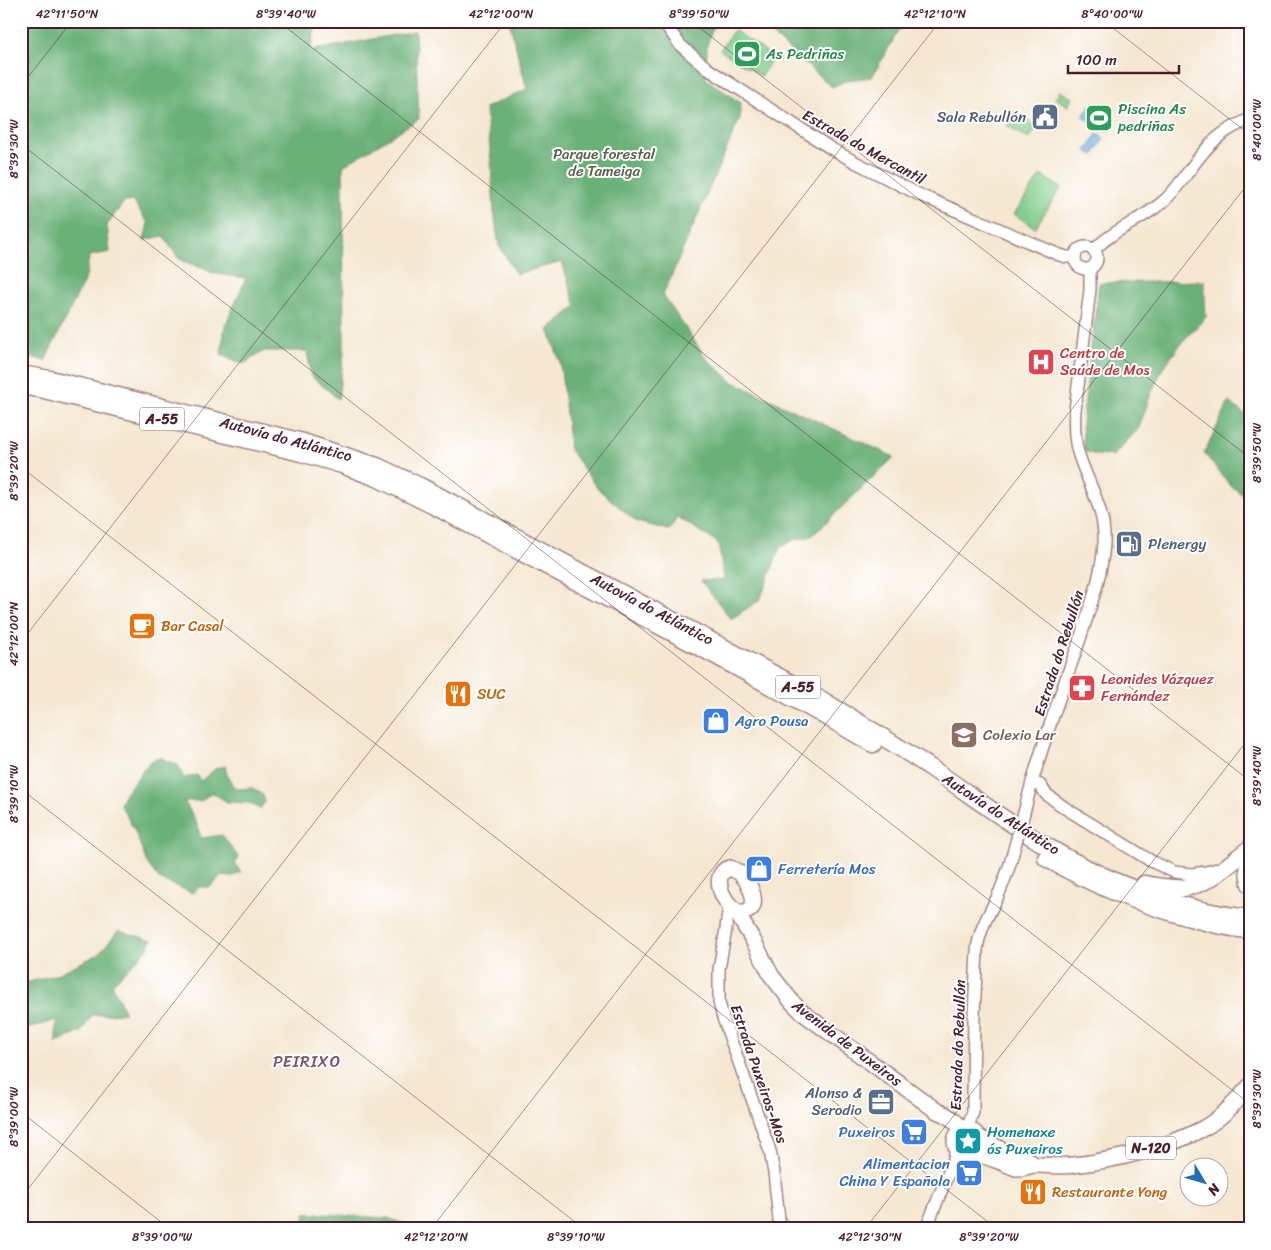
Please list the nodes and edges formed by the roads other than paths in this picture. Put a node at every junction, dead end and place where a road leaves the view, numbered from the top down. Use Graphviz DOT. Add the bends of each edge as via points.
graph roads {
  1 [pos="663,21"];
  2 [pos="1250,119"];
  3 [pos="1093,251"];
  4 [pos="1075,257"];
  5 [pos="1088,269"];
  6 [pos="42,369"];
  7 [pos="21,374"];
  8 [pos="21,386"];
  9 [pos="100,391"];
  10 [pos="172,401"];
  11 [pos="143,402"];
  12 [pos="302,448"];
  13 [pos="342,460"];
  14 [pos="1032,782"];
  15 [pos="1250,848"];
  16 [pos="1250,864"];
  17 [pos="1228,865"];
  18 [pos="1116,881"];
  19 [pos="1250,884"];
  20 [pos="737,916"];
  21 [pos="1250,918"];
  22 [pos="1230,928"];
  23 [pos="1250,930"];
  24 [pos="1250,934"];
  25 [pos="1250,1086"];
  26 [pos="966,1142"];
  27 [pos="780,1229"];
  28 [pos="926,1229"];
  1 -- 4 [label="street, Estrada do Mercantil" via="680,45 708,69 855,162 980,222 1057,254"];
  2 -- 3 [label="street" via="1213,142 1164,201"];
  3 -- 4 [label="street" via="1084,248"];
  3 -- 5 [label="street" via="1096,260"];
  4 -- 5 [label="street" via="1078,266"];
  5 -- 14 [label="street, Estrada do Rebullón" via="1090,290 1074,429 1078,452 1103,518 1104,544 1098,583"];
  6 -- 9 [label="highway"];
  7 -- 9 [label="highway, Autovía do Atlántico / A-55"];
  8 -- 12 [label="highway, Autovía do Atlántico / A-55"];
  9 -- 11 [label="highway, Autovía do Atlántico / A-55"];
  10 -- 11 [label="highway"];
  11 -- 12 [label="highway, Autovía do Atlántico / A-55"];
  12 -- 13 [label="highway, Autovía do Atlántico / A-55"];
  13 -- 18 [label="highway, Autovía do Atlántico / A-55" via="377,466 420,486 819,698 1047,846"];
  13 -- 22 [label="highway, Autovía do Atlántico / A-55" via="702,648 830,719 926,777 1066,870 1164,911"];
  14 -- 17 [label="street" via="1040,785 1046,794 1065,808 1174,872 1192,874"];
  14 -- 26 [label="street, Estrada do Rebullón, bridge" via="1010,864 978,941 973,1101"];
  15 -- 17 [label="highway"];
  16 -- 19 [label="highway"];
  17 -- 18 [label="highway" via="1211,877 1184,888"];
  18 -- 21 [label="highway, Autovía do Atlántico / A-55" via="1175,903"];
  20 -- 26 [label="highway, Avenida de Puxeiros / N-120" via="781,990 803,1013 958,1123"];
  20 -- 27 [label="street, Estrada Puxeiros-Mos" via="719,969 719,1002 770,1151"];
  22 -- 23 [label="highway, Autovía do Atlántico / A-55"];
  22 -- 24 [label="highway"];
  25 -- 26 [label="highway, Avenida de Puxeiros / N-120" via="1223,1115 1202,1129 1173,1142 1107,1159 1073,1165 1016,1168 989,1157"];
  26 -- 28 [label="street, Estrada do Rebullón" via="954,1159"];
}
